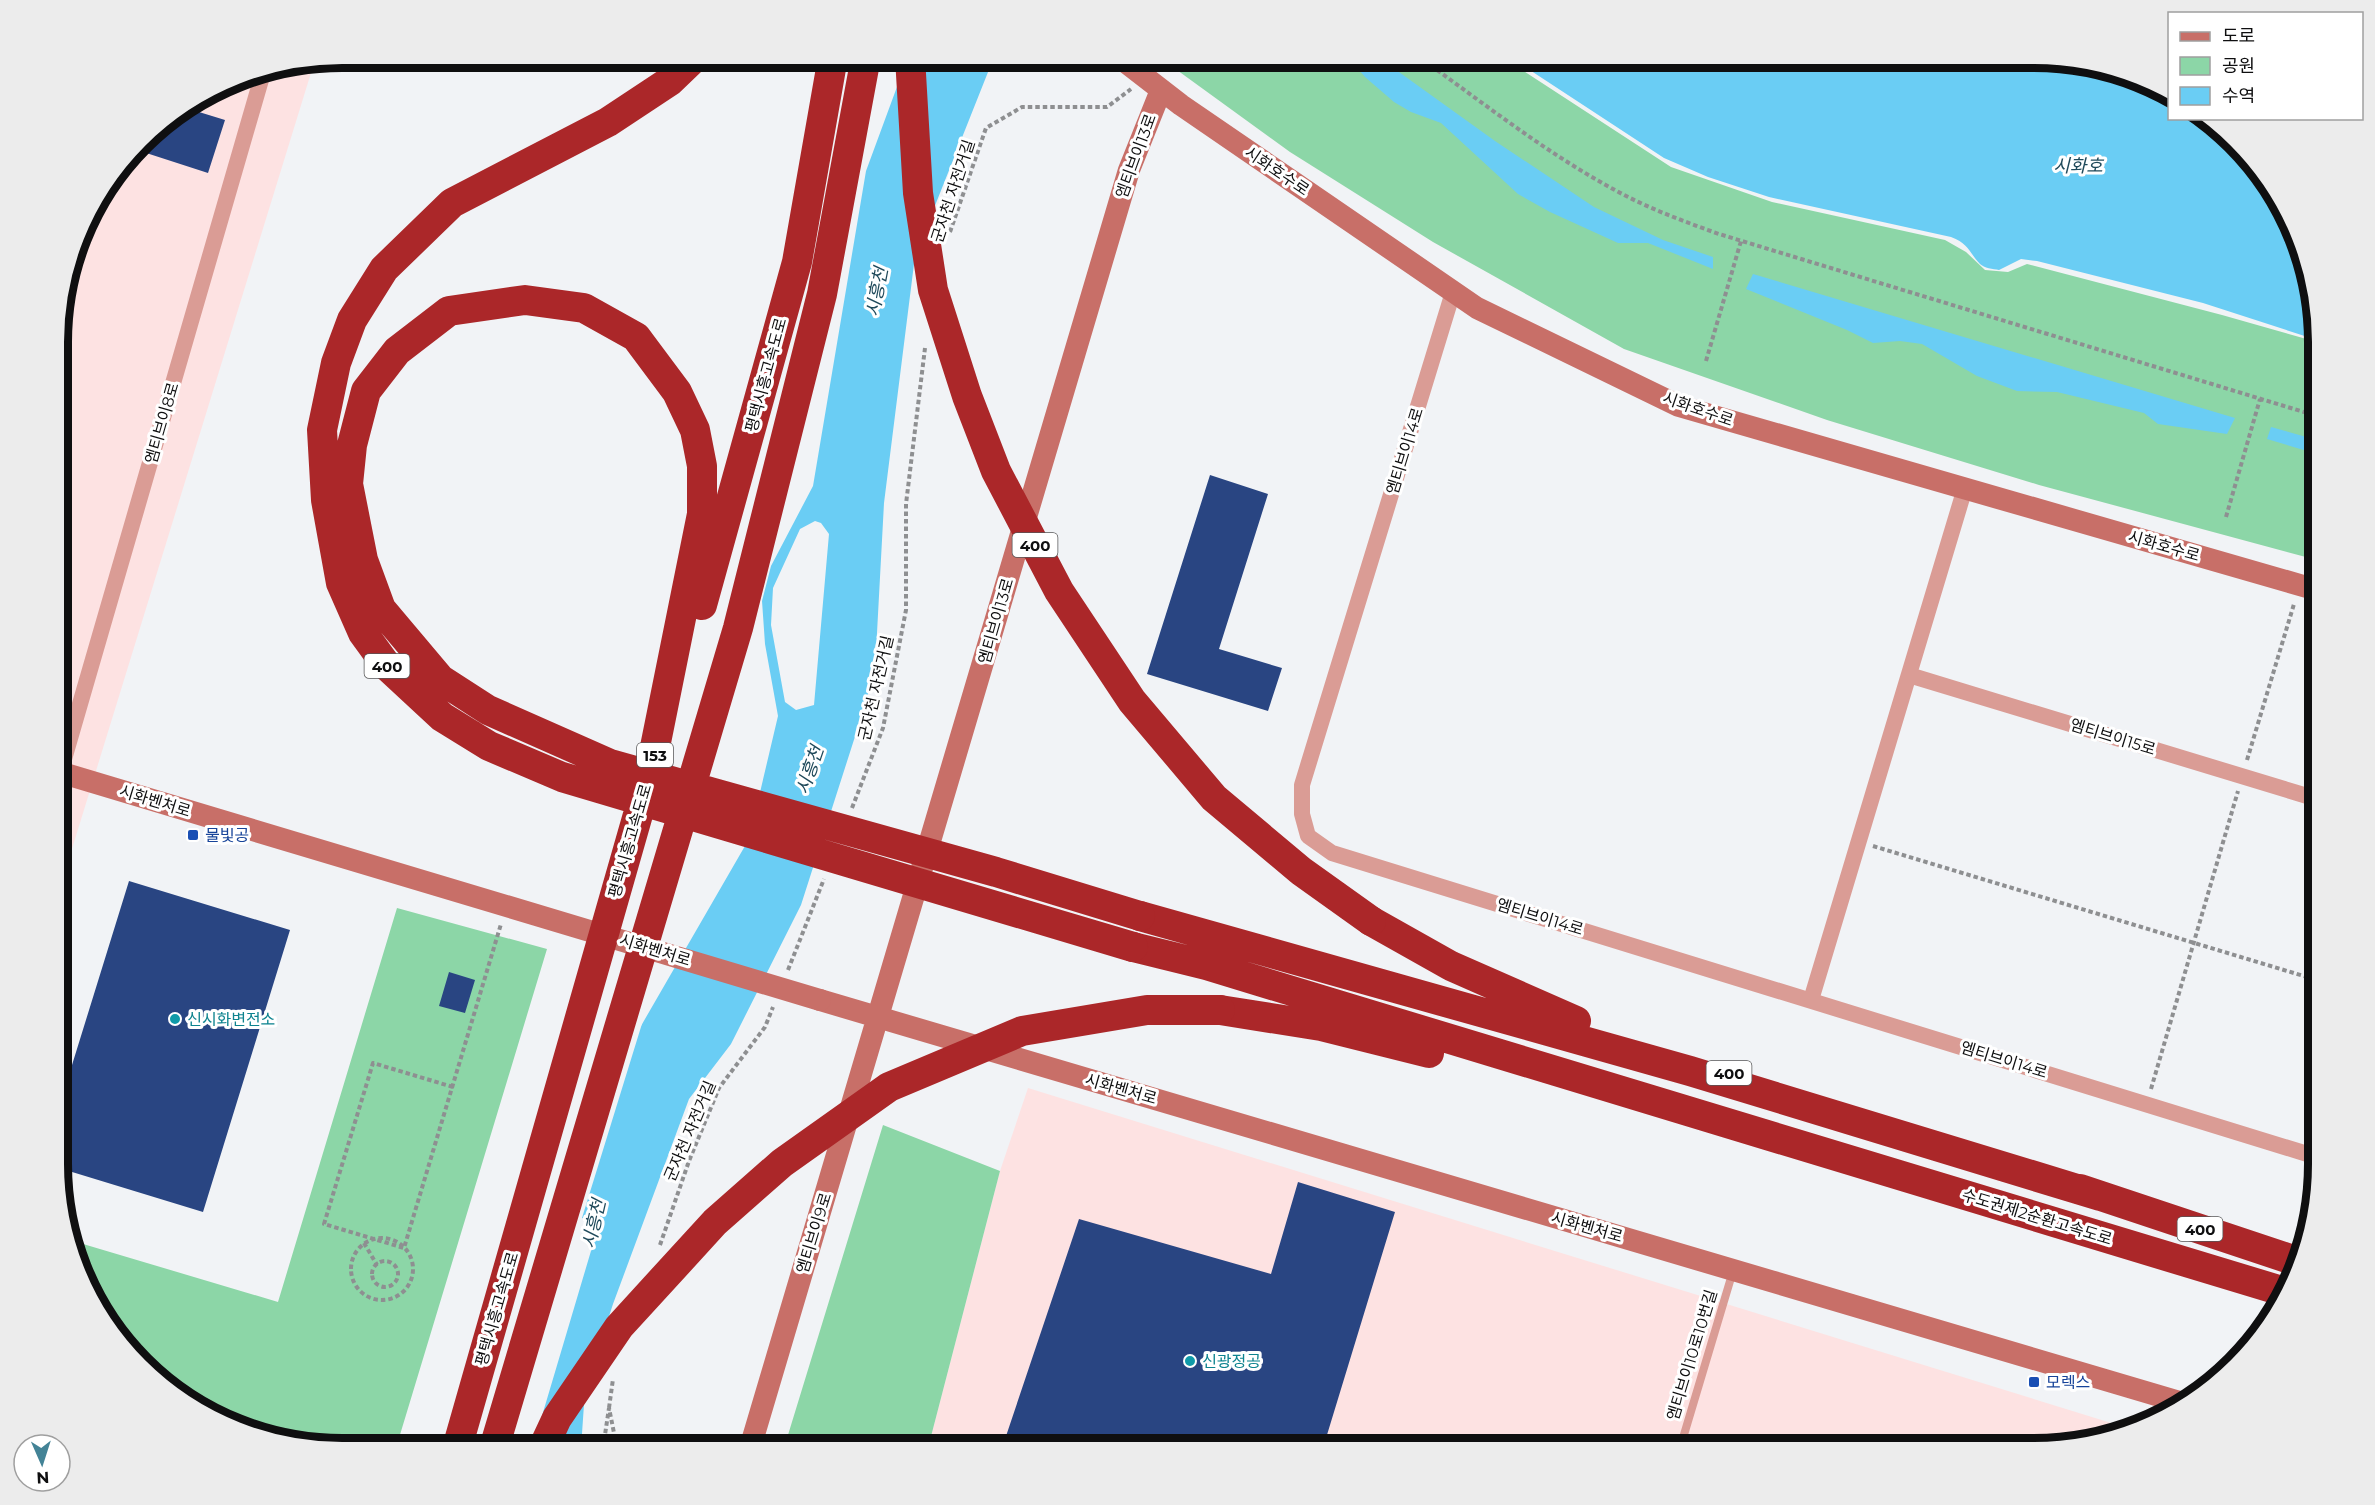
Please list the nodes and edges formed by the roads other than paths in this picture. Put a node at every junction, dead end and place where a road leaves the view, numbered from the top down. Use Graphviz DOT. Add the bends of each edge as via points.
graph roads {
  1 [pos="684,68"];
  2 [pos="831,68"];
  3 [pos="864,68"];
  4 [pos="911,68"];
  5 [pos="1133,68"];
  6 [pos="261,80"];
  7 [pos="1161,90"];
  8 [pos="1453,292"];
  9 [pos="1965,488"];
  10 [pos="2308,587"];
  11 [pos="1909,675"];
  12 [pos="68,744"];
  13 [pos="651,767"];
  14 [pos="68,774"];
  15 [pos="2308,796"];
  16 [pos="1811,1000"];
  17 [pos="878,1017"];
  18 [pos="1790,1142"];
  19 [pos="2308,1154"];
  20 [pos="2100,1196"];
  21 [pos="2290,1259"];
  22 [pos="1733,1270"];
  23 [pos="2277,1290"];
  24 [pos="2172,1400"];
  25 [pos="460,1438"];
  26 [pos="497,1438"];
  27 [pos="548,1438"];
  28 [pos="753,1438"];
  29 [pos="1683,1438"];
  1 -- 18 [label="highway, 400, bridge" via="608,122 452,203 384,269 352,320 336,363 322,430 326,500 341,583 363,633 387,666 442,717 489,746 562,777 1133,947 1206,965"];
  2 -- 13 [label="highway, 평택시흥고속도로 / 153, bridge" via="797,262 720,545"];
  3 -- 26 [label="highway, 평택시흥고속도로 / 153, bridge" via="822,294 738,628"];
  4 -- 20 [label="highway, 400, bridge" via="918,193 933,290 996,471 1059,591 1132,701 1214,798 1301,871 1371,921 1451,966 1565,1017"];
  5 -- 7 [label="street, 시화호수로"];
  6 -- 12 [label="street, 엠티브이8로"];
  7 -- 8 [label="street, 시화호수로"];
  7 -- 17 [label="street, 엠티브이13로" via="1129,170"];
  8 -- 9 [label="street, 시화호수로" via="1477,308 1680,406"];
  8 -- 16 [label="street, 엠티브이14로" via="1302,785 1302,814 1308,836 1332,853"];
  9 -- 10 [label="street, 시화호수로"];
  9 -- 11 [label="street"];
  11 -- 15 [label="street, 엠티브이15로"];
  11 -- 16 [label="street"];
  13 -- 20 [label="highway, bridge" via="702,513 702,466 694,430 677,392 636,338 584,308 525,300 449,311 397,351 366,391 352,445 348,484 363,560 381,609 440,679 488,710 610,764 1690,1071"];
  13 -- 25 [label="highway, 평택시흥고속도로 / 153, bridge"];
  14 -- 17 [label="street, 시화벤처로, bridge"];
  16 -- 19 [label="street, 엠티브이14로"];
  17 -- 22 [label="street, 시화벤처로"];
  17 -- 28 [label="street, 엠티브이9로"];
  18 -- 23 [label="highway, 수도권제2순환고속도로 / 400"];
  18 -- 27 [label="highway, bridge" via="1321,1026 1220,1010 1148,1010 1022,1031 889,1087 782,1163 715,1222 619,1327"];
  20 -- 21 [label="highway, 400"];
  22 -- 24 [label="street, 시화벤처로"];
  22 -- 29 [label="lane, 엠티브이10로10번길"];
}
